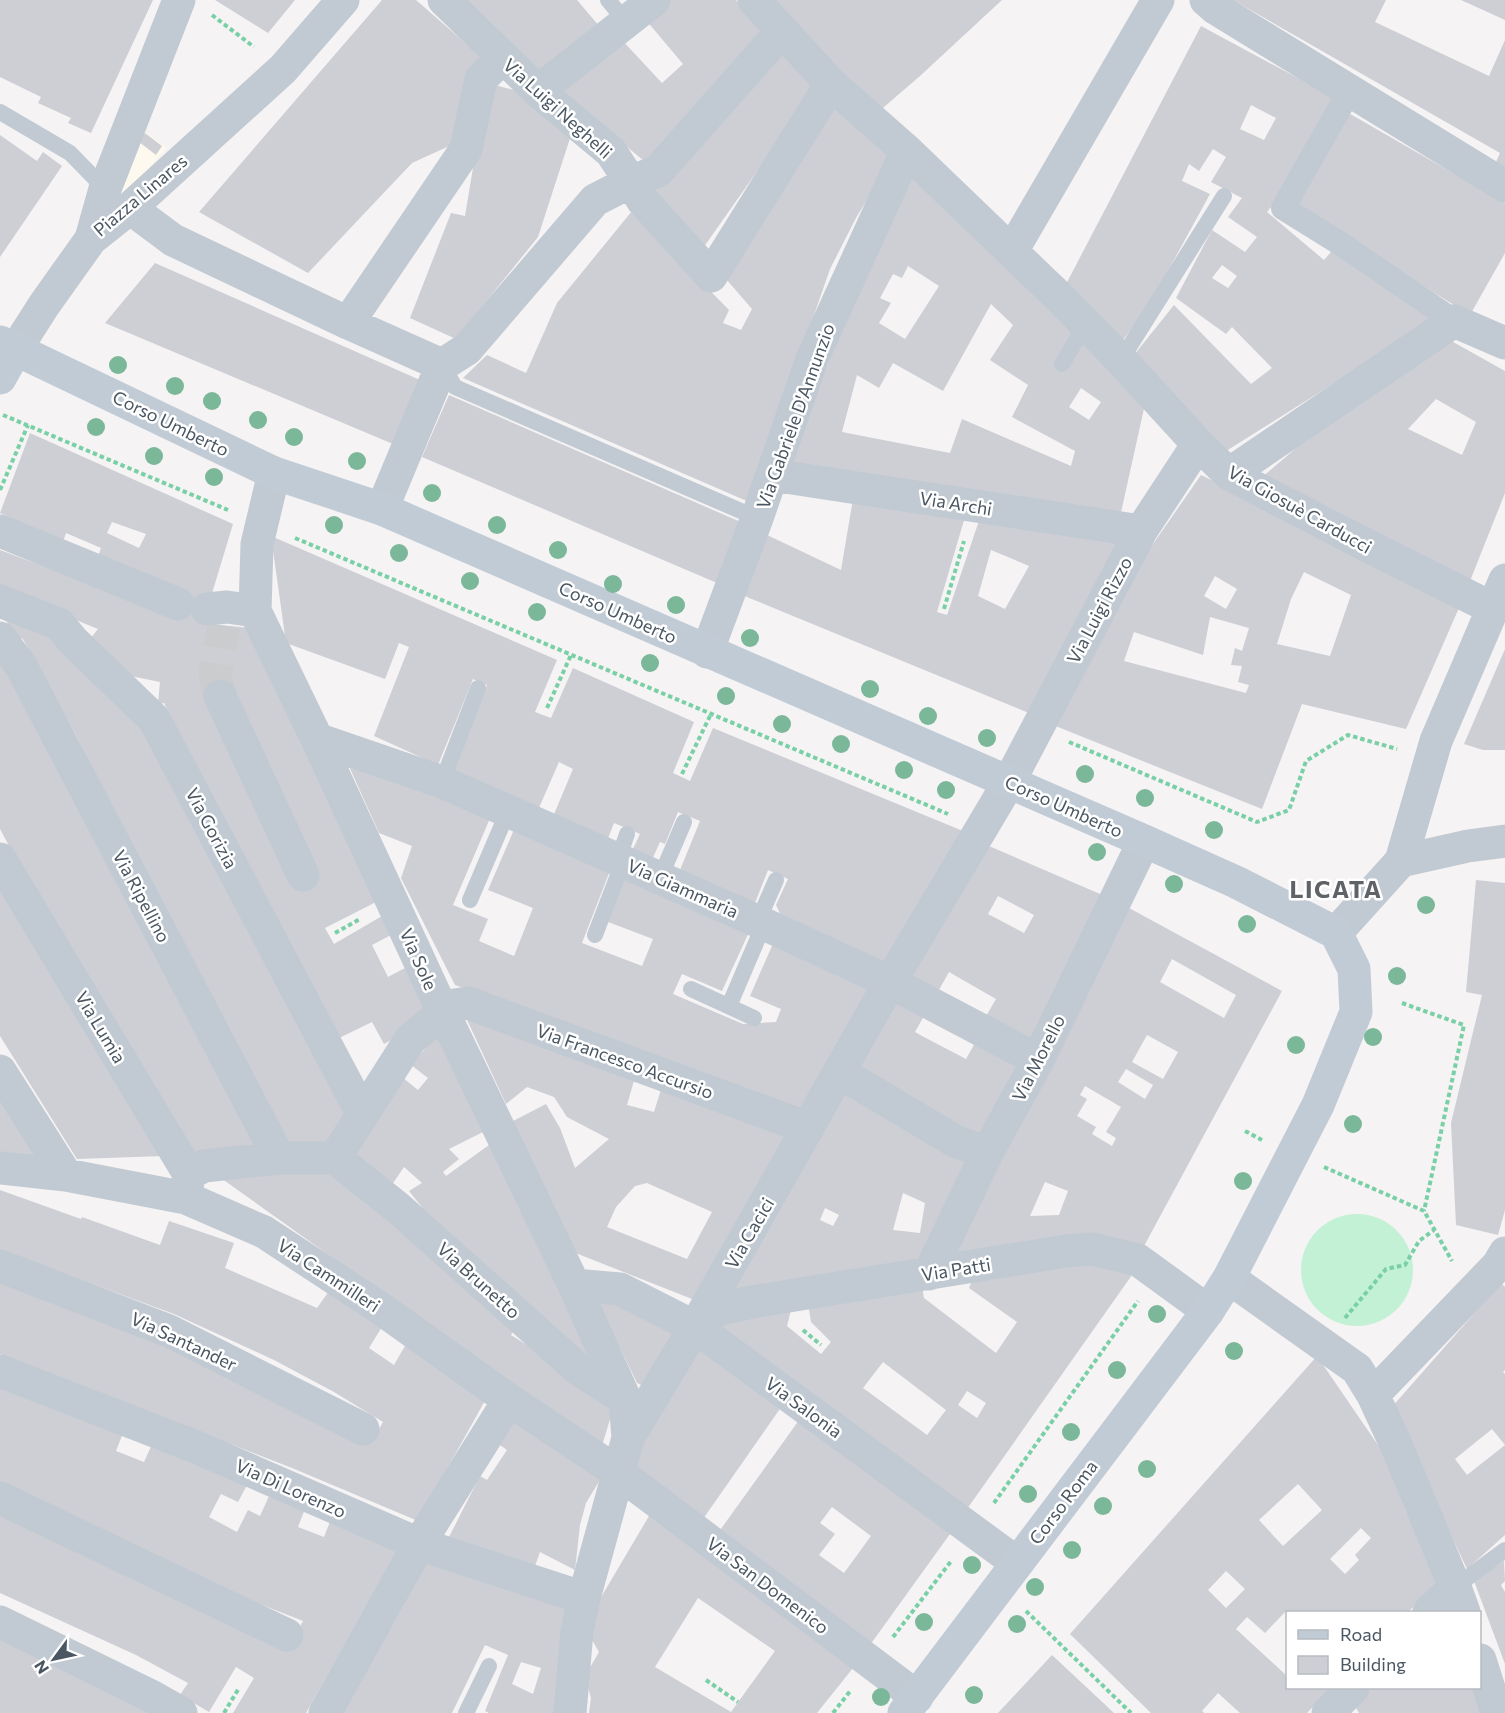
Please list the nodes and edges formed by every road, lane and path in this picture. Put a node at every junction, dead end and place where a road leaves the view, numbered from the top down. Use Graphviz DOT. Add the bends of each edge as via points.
graph roads {
  1 [pos="343,0"];
  2 [pos="444,0"];
  3 [pos="654,0"];
  4 [pos="754,0"];
  5 [pos="1158,0"];
  6 [pos="1211,4"];
  7 [pos="193,6"];
  8 [pos="617,11"];
  9 [pos="782,31"];
  10 [pos="502,58"];
  11 [pos="289,62"];
  12 [pos="831,84"];
  13 [pos="1350,90"];
  14 [pos="538,91"];
  15 [pos="0,111"];
  16 [pos="907,151"];
  17 [pos="630,182"];
  18 [pos="1505,186"];
  19 [pos="1224,196"];
  20 [pos="118,199"];
  21 [pos="1012,251"];
  22 [pos="348,323"];
  23 [pos="1459,323"];
  24 [pos="1086,324"];
  25 [pos="1505,343"];
  26 [pos="8,345"];
  27 [pos="1121,360"];
  28 [pos="442,364"];
  29 [pos="1062,364"];
  30 [pos="0,378"];
  31 [pos="0,413"];
  32 [pos="28,425"];
  33 [pos="1198,444"];
  34 [pos="274,473"];
  35 [pos="1230,474"];
  36 [pos="772,475"];
  37 [pos="0,490"];
  38 [pos="975,505"];
  39 [pos="382,508"];
  40 [pos="237,513"];
  41 [pos="757,518"];
  42 [pos="0,531"];
  43 [pos="1141,531"];
  44 [pos="288,535"];
  45 [pos="1499,594"];
  46 [pos="0,601"];
  47 [pos="944,609"];
  48 [pos="218,611"];
  49 [pos="0,638"];
  50 [pos="707,652"];
  51 [pos="571,655"];
  52 [pos="478,688"];
  53 [pos="220,696"];
  54 [pos="547,708"];
  55 [pos="711,714"];
  56 [pos="317,739"];
  57 [pos="1063,739"];
  58 [pos="1402,750"];
  59 [pos="682,774"];
  60 [pos="442,782"];
  61 [pos="1009,782"];
  62 [pos="508,811"];
  63 [pos="955,817"];
  64 [pos="684,822"];
  65 [pos="1144,841"];
  66 [pos="1505,841"];
  67 [pos="622,852"];
  68 [pos="0,860"];
  69 [pos="1401,861"];
  70 [pos="303,875"];
  71 [pos="660,878"];
  72 [pos="776,880"];
  73 [pos="470,900"];
  74 [pos="761,922"];
  75 [pos="1336,933"];
  76 [pos="595,935"];
  77 [pos="890,982"];
  78 [pos="691,989"];
  79 [pos="1402,1003"];
  80 [pos="729,1006"];
  81 [pos="443,1012"];
  82 [pos="754,1018"];
  83 [pos="1038,1060"];
  84 [pos="0,1071"];
  85 [pos="839,1072"];
  86 [pos="362,1113"];
  87 [pos="808,1128"];
  88 [pos="1245,1131"];
  89 [pos="987,1153"];
  90 [pos="1293,1155"];
  91 [pos="279,1158"];
  92 [pos="335,1158"];
  93 [pos="0,1168"];
  94 [pos="66,1175"];
  95 [pos="188,1186"];
  96 [pos="1424,1211"];
  97 [pos="1434,1230"];
  98 [pos="1452,1262"];
  99 [pos="1503,1262"];
  100 [pos="0,1266"];
  101 [pos="929,1274"];
  102 [pos="574,1285"];
  103 [pos="1219,1293"];
  104 [pos="1343,1321"];
  105 [pos="695,1327"];
  106 [pos="0,1371"];
  107 [pos="625,1399"];
  108 [pos="509,1400"];
  109 [pos="1377,1404"];
  110 [pos="363,1429"];
  111 [pos="628,1438"];
  112 [pos="619,1473"];
  113 [pos="0,1498"];
  114 [pos="419,1544"];
  115 [pos="1505,1550"];
  116 [pos="1017,1563"];
  117 [pos="584,1598"];
  118 [pos="1459,1600"];
  119 [pos="1432,1611"];
  120 [pos="0,1622"];
  121 [pos="1045,1629"];
  122 [pos="286,1635"];
  123 [pos="489,1666"];
  124 [pos="1481,1666"];
  125 [pos="706,1680"];
  126 [pos="239,1688"];
  127 [pos="1352,1689"];
  128 [pos="738,1702"];
  129 [pos="910,1705"];
  130 [pos="467,1712"];
  131 [pos="181,1713"];
  132 [pos="224,1713"];
  133 [pos="325,1713"];
  134 [pos="570,1713"];
  135 [pos="1131,1713"];
  136 [pos="1328,1713"];
  137 [pos="1497,1713"];
  1 -- 11 [label="street, Piazza Linares"];
  2 -- 10 [label="street, Via Luigi Neghelli"];
  3 -- 8 [label="street"];
  4 -- 9 [label="street, Via Giosuè Carducci"];
  5 -- 21 [label="street"];
  6 -- 13 [label="street"];
  7 -- 11 [label="path"];
  7 -- 20 [label="street, Piazza Linares"];
  8 -- 14 [label="street"];
  9 -- 12 [label="street, Via Giosuè Carducci"];
  9 -- 17 [label="street" via="658,171"];
  10 -- 14 [label="street, Via Luigi Neghelli"];
  10 -- 22 [label="street" via="481,79 466,149"];
  11 -- 20 [label="street, Piazza Linares"];
  12 -- 16 [label="street, Via Giosuè Carducci"];
  12 -- 17 [label="street, Via Luigi Neghelli" via="711,276"];
  13 -- 18 [label="street"];
  13 -- 23 [label="street" via="1283,208"];
  14 -- 17 [label="street, Via Luigi Neghelli" via="611,152"];
  15 -- 20 [label="lane" via="70,153"];
  16 -- 21 [label="street, Via Giosuè Carducci"];
  16 -- 36 [label="street, Via Gabriele D'Annunzio" via="812,359"];
  17 -- 28 [label="street" via="596,200 467,348"];
  19 -- 27 [label="lane"];
  20 -- 22 [label="street" via="174,240"];
  20 -- 26 [label="street, Piazza Linares" via="44,305"];
  21 -- 24 [label="street, Via Giosuè Carducci"];
  22 -- 28 [label="street"];
  23 -- 25 [label="street"];
  23 -- 35 [label="street"];
  24 -- 27 [label="street, Via Giosuè Carducci"];
  24 -- 29 [label="lane"];
  26 -- 30 [label="main road"];
  26 -- 34 [label="main road, Corso Umberto"];
  27 -- 33 [label="street, Via Giosuè Carducci"];
  28 -- 39 [label="street"];
  28 -- 41 [label="lane" via="455,387"];
  31 -- 32 [label="path"];
  32 -- 37 [label="path"];
  32 -- 40 [label="path"];
  33 -- 35 [label="street, Via Giosuè Carducci"];
  33 -- 43 [label="street, Via Luigi Rizzo"];
  34 -- 39 [label="main road, Corso Umberto"];
  34 -- 48 [label="street, Via Sole" via="257,544"];
  35 -- 45 [label="street, Via Giosuè Carducci" via="1368,546"];
  36 -- 38 [label="street, Via Archi"];
  36 -- 41 [label="street, Via Gabriele D'Annunzio"];
  38 -- 43 [label="street, Via Archi"];
  38 -- 47 [label="path"];
  39 -- 50 [label="main road, Corso Umberto"];
  41 -- 50 [label="street, Via Gabriele D'Annunzio"];
  42 -- 48 [label="street"];
  43 -- 61 [label="street, Via Luigi Rizzo"];
  44 -- 51 [label="path"];
  45 -- 69 [label="street" via="1436,741"];
  46 -- 86 [label="street, Via Gorizia" via="59,624 154,719"];
  48 -- 56 [label="street, Via Sole"];
  49 -- 91 [label="street, Via Ripellino" via="21,666"];
  50 -- 61 [label="main road, Corso Umberto"];
  51 -- 54 [label="path"];
  51 -- 55 [label="path"];
  52 -- 60 [label="lane"];
  53 -- 70 [label="street"];
  55 -- 59 [label="path"];
  55 -- 63 [label="path"];
  56 -- 60 [label="street, Via Giammaria"];
  56 -- 81 [label="street, Via Sole"];
  57 -- 58 [label="path" via="1257,822 1289,810 1306,761 1348,735"];
  60 -- 62 [label="street, Via Giammaria"];
  61 -- 65 [label="main road, Corso Umberto"];
  61 -- 77 [label="street, Via Cacici"];
  62 -- 67 [label="street, Via Giammaria"];
  62 -- 73 [label="lane"];
  64 -- 71 [label="lane"];
  65 -- 75 [label="main road, Corso Umberto"];
  65 -- 83 [label="street, Via Morello"];
  66 -- 69 [label="street"];
  67 -- 71 [label="street, Via Giammaria"];
  67 -- 76 [label="lane"];
  68 -- 95 [label="street, Via Lumia"];
  69 -- 75 [label="street"];
  71 -- 74 [label="street, Via Giammaria"];
  72 -- 74 [label="lane"];
  74 -- 77 [label="street, Via Giammaria"];
  74 -- 80 [label="lane"];
  75 -- 90 [label="main road, Corso Roma" via="1354,969 1356,1012"];
  77 -- 83 [label="street, Via Giammaria"];
  77 -- 85 [label="street, Via Cacici"];
  78 -- 80 [label="lane"];
  79 -- 96 [label="path" via="1464,1025"];
  80 -- 82 [label="lane"];
  81 -- 86 [label="street" via="410,1040"];
  81 -- 87 [label="street, Via Francesco Accursio" via="468,1003"];
  81 -- 102 [label="street, Via Sole"];
  83 -- 89 [label="street, Via Morello"];
  84 -- 94 [label="street"];
  85 -- 87 [label="street, Via Cacici"];
  85 -- 89 [label="street" via="955,1141"];
  86 -- 92 [label="street"];
  87 -- 105 [label="street, Via Cacici"];
  88 -- 90 [label="path"];
  89 -- 101 [label="street, Via Morello"];
  90 -- 96 [label="path"];
  90 -- 103 [label="main road, Corso Roma"];
  91 -- 92 [label="street"];
  91 -- 95 [label="street" via="204,1166"];
  92 -- 107 [label="street, Via Brunetto" via="398,1208 578,1370"];
  93 -- 94 [label="street, Via Cammilleri"];
  94 -- 95 [label="street, Via Cammilleri"];
  95 -- 108 [label="street, Via Cammilleri" via="380,1308"];
  96 -- 97 [label="path"];
  97 -- 98 [label="path"];
  97 -- 104 [label="path" via="1419,1240 1405,1265 1386,1269"];
  99 -- 109 [label="street"];
  100 -- 110 [label="street, Via Santander" via="169,1331"];
  101 -- 103 [label="street, Via Patti" via="1092,1249 1138,1260"];
  101 -- 105 [label="street, Via Patti" via="741,1304 719,1309"];
  102 -- 105 [label="street, Via Salonia" via="620,1289"];
  102 -- 107 [label="street, Via Sole"];
  103 -- 109 [label="street, Via Patti" via="1357,1369"];
  103 -- 116 [label="main road, Corso Roma"];
  105 -- 111 [label="street, Via Cacici"];
  105 -- 116 [label="street, Via Salonia"];
  106 -- 114 [label="street, Via Di Lorenzo" via="196,1447"];
  107 -- 111 [label="street, Via Sole"];
  108 -- 112 [label="street, Via Cammilleri"];
  108 -- 114 [label="street"];
  109 -- 118 [label="street, Via Patti"];
  111 -- 112 [label="street, Via Cacici"];
  112 -- 117 [label="street, Via Cacici"];
  112 -- 129 [label="street, Via San Domenico"];
  113 -- 122 [label="street"];
  114 -- 117 [label="street, Via Di Lorenzo"];
  114 -- 133 [label="street"];
  115 -- 118 [label="lane"];
  116 -- 129 [label="main road, Corso Roma"];
  117 -- 134 [label="street, Via Cacici"];
  118 -- 119 [label="street"];
  120 -- 131 [label="street"];
  121 -- 135 [label="path"];
  123 -- 130 [label="lane"];
  124 -- 137 [label="street"];
  125 -- 128 [label="path"];
  126 -- 132 [label="path"];
  127 -- 136 [label="street"];
}
